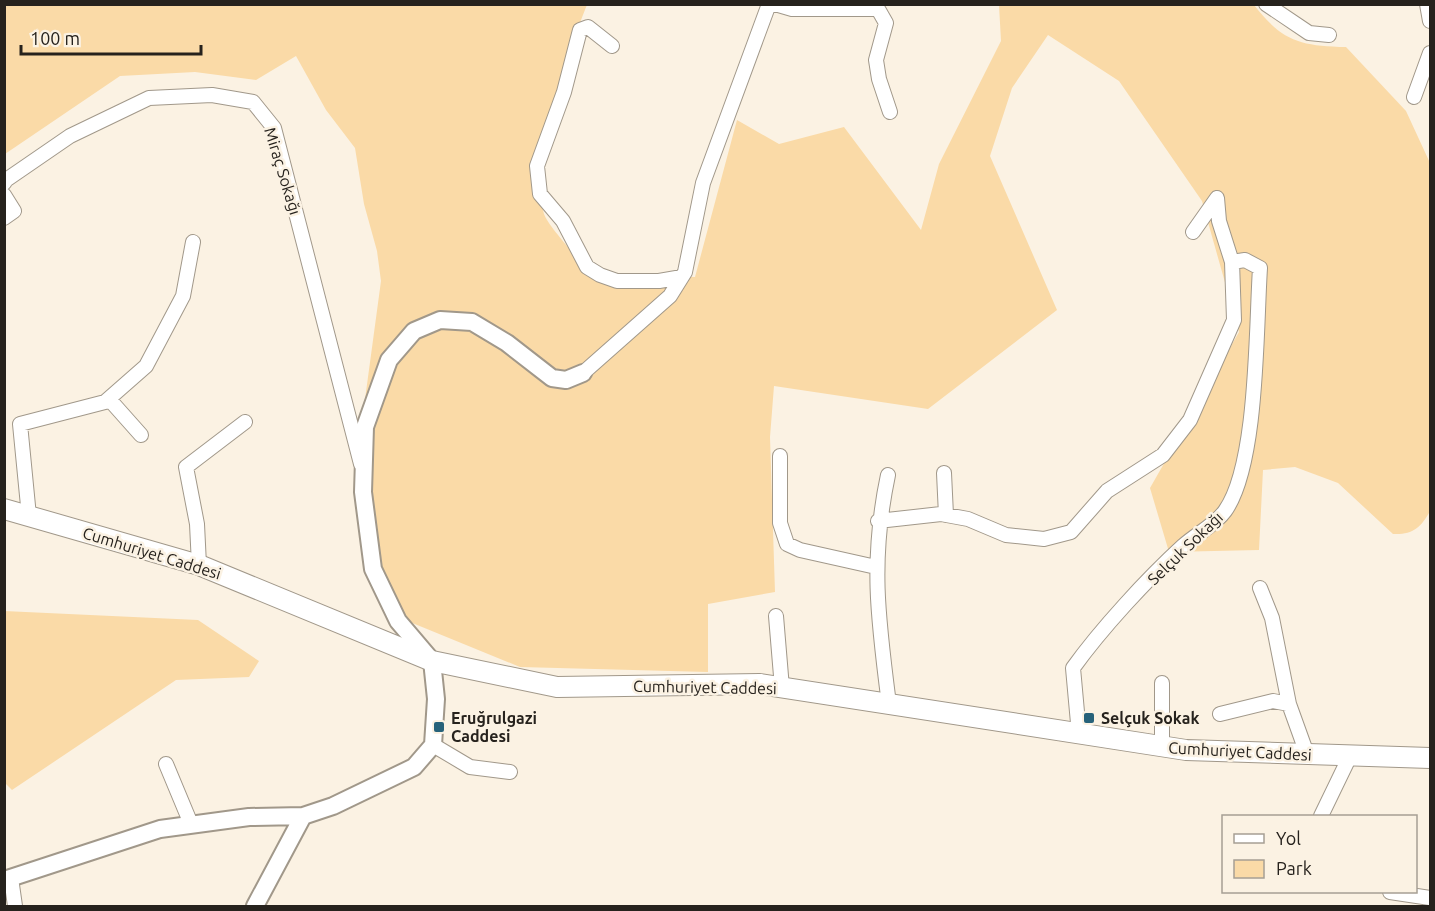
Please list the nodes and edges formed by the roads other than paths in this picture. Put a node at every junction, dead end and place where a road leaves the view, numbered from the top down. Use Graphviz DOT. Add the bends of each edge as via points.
graph roads {
  1 [pos="769,4"];
  2 [pos="775,4"];
  3 [pos="1427,4"];
  4 [pos="1269,6"];
  5 [pos="1431,21"];
  6 [pos="1329,35"];
  7 [pos="612,46"];
  8 [pos="1431,53"];
  9 [pos="1414,97"];
  10 [pos="890,112"];
  11 [pos="4,183"];
  12 [pos="4,195"];
  13 [pos="4,218"];
  14 [pos="1193,232"];
  15 [pos="193,243"];
  16 [pos="1232,262"];
  17 [pos="682,276"];
  18 [pos="583,373"];
  19 [pos="109,399"];
  20 [pos="245,422"];
  21 [pos="141,435"];
  22 [pos="780,456"];
  23 [pos="944,473"];
  24 [pos="363,475"];
  25 [pos="888,475"];
  26 [pos="4,509"];
  27 [pos="946,515"];
  28 [pos="29,516"];
  29 [pos="878,521"];
  30 [pos="199,565"];
  31 [pos="876,567"];
  32 [pos="1260,588"];
  33 [pos="776,616"];
  34 [pos="432,662"];
  35 [pos="1162,683"];
  36 [pos="782,688"];
  37 [pos="888,704"];
  38 [pos="1289,704"];
  39 [pos="1220,714"];
  40 [pos="1079,734"];
  41 [pos="433,745"];
  42 [pos="1162,747"];
  43 [pos="1307,754"];
  44 [pos="1350,756"];
  45 [pos="1431,758"];
  46 [pos="166,764"];
  47 [pos="510,772"];
  48 [pos="1321,815"];
  49 [pos="303,816"];
  50 [pos="190,824"];
  51 [pos="8,879"];
  52 [pos="1402,893"];
  53 [pos="1431,898"];
  54 [pos="15,906"];
  55 [pos="255,906"];
  1 -- 17 [label="street" via="703,183"];
  2 -- 10 [label="street" via="792,9 878,9 886,23 876,60"];
  3 -- 5 [label="street"];
  4 -- 6 [label="street" via="1309,33"];
  7 -- 17 [label="street" via="588,27 580,30 564,92 537,166 540,194 563,220 587,267 600,275 617,281 659,282"];
  8 -- 9 [label="street"];
  11 -- 24 [label="street, Miraç Sokağı" via="70,136 149,98 212,95 254,102 274,128"];
  12 -- 13 [label="street" via="14,211"];
  14 -- 16 [label="street" via="1217,198 1219,221"];
  15 -- 19 [label="street" via="183,296 146,366"];
  16 -- 27 [label="street" via="1234,320 1190,420 1163,455 1107,491 1071,532 1044,539 1006,535 968,519"];
  16 -- 40 [label="street, Selçuk Sokağı" via="1245,260 1260,268 1251,414 1242,474 1225,511 1182,547 1073,668"];
  17 -- 18 [label="street" via="670,296"];
  18 -- 24 [label="street" via="566,380 552,378 472,322 440,320 414,331 389,360 365,427"];
  19 -- 21 [label="street"];
  19 -- 28 [label="street" via="20,424"];
  20 -- 30 [label="street" via="186,467 197,524"];
  22 -- 31 [label="street" via="780,523 787,544"];
  23 -- 27 [label="street"];
  24 -- 34 [label="street" via="373,569 398,621"];
  25 -- 29 [label="street"];
  26 -- 28 [label="main road, Cumhuriyet Caddesi"];
  27 -- 29 [label="street"];
  28 -- 30 [label="main road, Cumhuriyet Caddesi"];
  29 -- 31 [label="street"];
  30 -- 34 [label="main road, Cumhuriyet Caddesi"];
  31 -- 37 [label="street" via="876,602"];
  32 -- 38 [label="street" via="1272,618"];
  33 -- 36 [label="street"];
  34 -- 36 [label="main road, Cumhuriyet Caddesi" via="557,687 760,684"];
  34 -- 41 [label="street" via="436,699"];
  35 -- 42 [label="street"];
  36 -- 37 [label="main road, Cumhuriyet Caddesi"];
  37 -- 40 [label="main road, Cumhuriyet Caddesi"];
  38 -- 39 [label="street" via="1273,701"];
  38 -- 43 [label="street"];
  40 -- 42 [label="main road, Cumhuriyet Caddesi"];
  41 -- 47 [label="street" via="470,767"];
  41 -- 49 [label="street" via="414,767"];
  42 -- 43 [label="main road, Cumhuriyet Caddesi"];
  43 -- 44 [label="main road, Cumhuriyet Caddesi"];
  44 -- 45 [label="main road, Cumhuriyet Caddesi"];
  44 -- 48 [label="street"];
  46 -- 50 [label="street"];
  49 -- 50 [label="street"];
  49 -- 55 [label="street"];
  50 -- 51 [label="street" via="160,829"];
  51 -- 54 [label="street"];
  52 -- 53 [label="street"];
}
